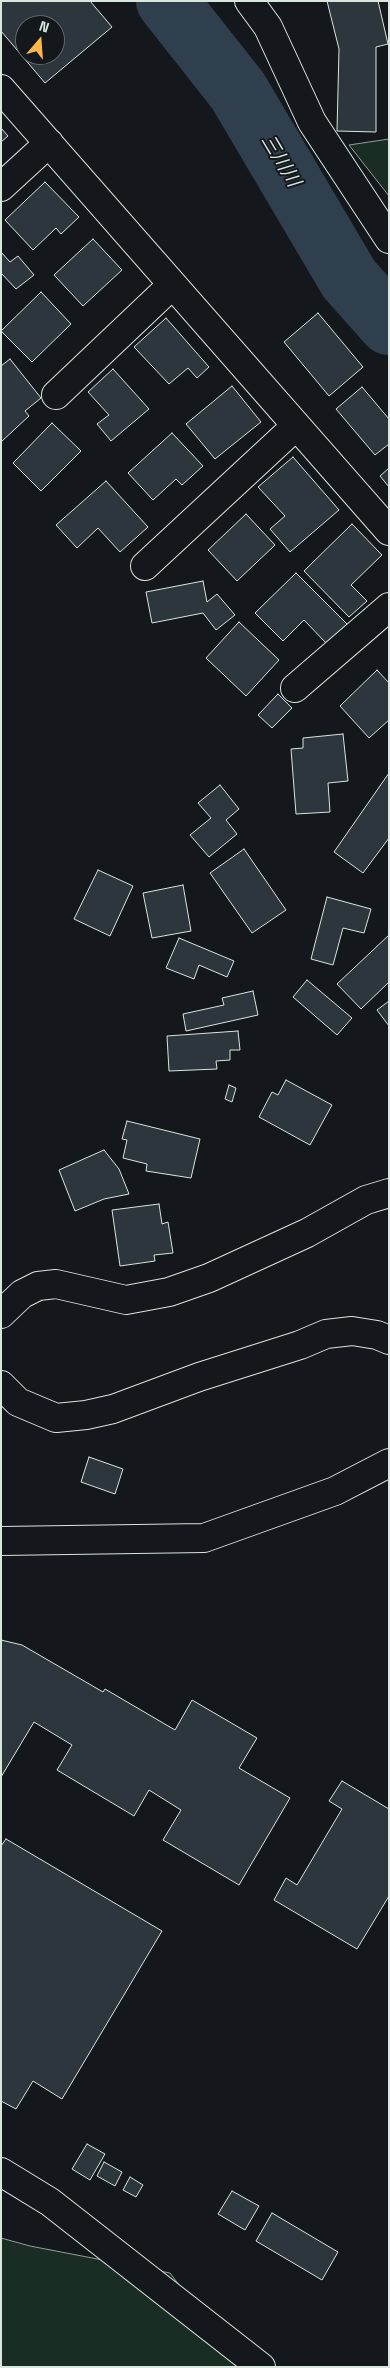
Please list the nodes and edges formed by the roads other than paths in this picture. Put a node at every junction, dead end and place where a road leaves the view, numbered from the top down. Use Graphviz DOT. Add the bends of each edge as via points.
graph roads {
  1 [pos="249,1"];
  2 [pos="1,89"];
  3 [pos="49,143"];
  4 [pos="1,187"];
  5 [pos="389,239"];
  6 [pos="172,285"];
  7 [pos="56,395"];
  8 [pos="296,426"];
  9 [pos="389,531"];
  10 [pos="145,566"];
  11 [pos="389,606"];
  12 [pos="295,688"];
  13 [pos="389,1193"];
  14 [pos="1,1314"];
  15 [pos="389,1340"];
  16 [pos="1,1385"];
  17 [pos="389,1463"];
  18 [pos="1,1541"];
  19 [pos="1,2172"];
  20 [pos="262,2367"];
  1 -- 5 [label="street" via="268,27 312,122"];
  2 -- 3 [label="street"];
  3 -- 4 [label="street"];
  3 -- 6 [label="street"];
  6 -- 7 [label="street"];
  6 -- 8 [label="street"];
  8 -- 9 [label="street"];
  8 -- 10 [label="street"];
  11 -- 12 [label="street"];
  13 -- 14 [label="street" via="366,1200 307,1233 208,1278 169,1292 126,1300 56,1284 38,1286 22,1294"];
  15 -- 16 [label="street" via="352,1331 326,1334 86,1416 56,1418 18,1402"];
  17 -- 18 [label="street" via="335,1491 204,1538"];
  19 -- 20 [label="street" via="50,2202"];
}
